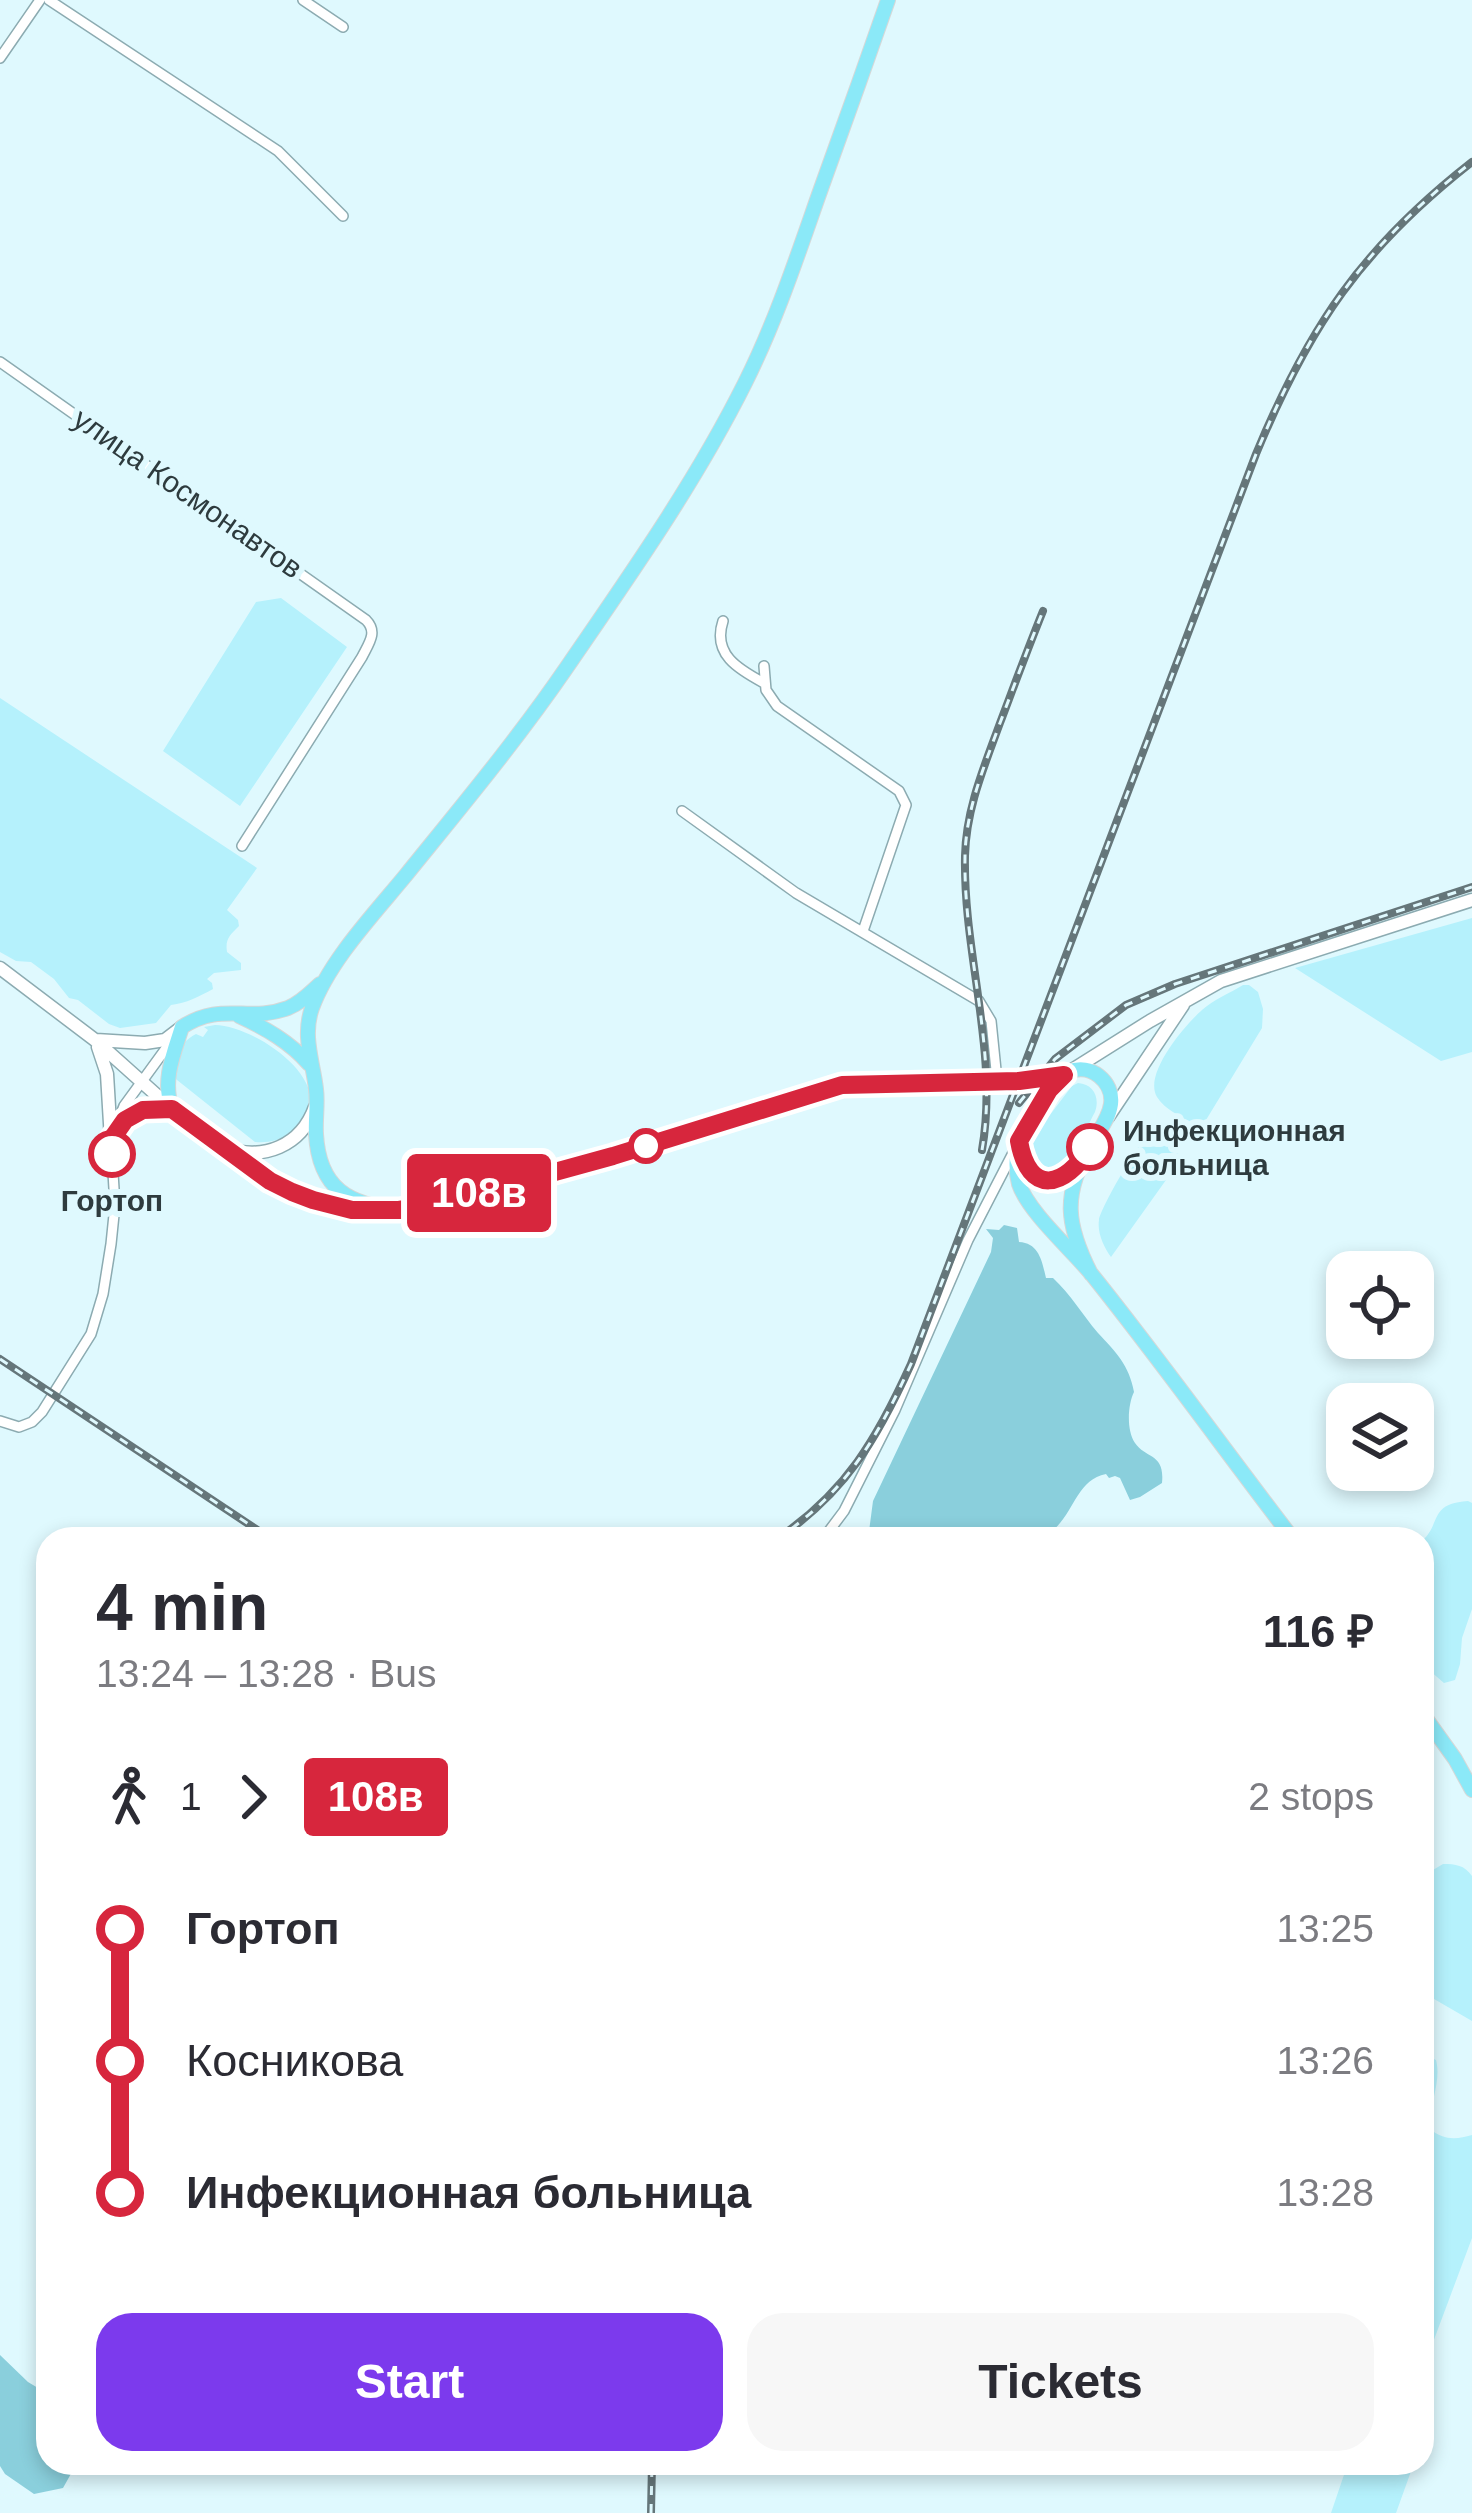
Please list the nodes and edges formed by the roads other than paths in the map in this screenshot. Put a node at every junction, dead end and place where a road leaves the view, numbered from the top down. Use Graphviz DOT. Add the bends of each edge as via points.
graph roads {
  1 [pos="44,0"];
  2 [pos="303,0"];
  3 [pos="888,0"];
  4 [pos="344,27"];
  5 [pos="0,58"];
  6 [pos="343,216"];
  7 [pos="0,362"];
  8 [pos="723,621"];
  9 [pos="764,666"];
  10 [pos="764,683"];
  11 [pos="682,811"];
  12 [pos="242,846"];
  13 [pos="1472,900"];
  14 [pos="863,931"];
  15 [pos="0,968"];
  16 [pos="328,976"];
  17 [pos="1189,998"];
  18 [pos="234,1014"];
  19 [pos="182,1027"];
  20 [pos="95,1040"];
  21 [pos="1067,1073"];
  22 [pos="314,1074"];
  23 [pos="997,1080"];
  24 [pos="143,1082"];
  25 [pos="316,1101"];
  26 [pos="172,1109"];
  27 [pos="1107,1118"];
  28 [pos="111,1140"];
  29 [pos="1019,1141"];
  30 [pos="224,1148"];
  31 [pos="1082,1160"];
  32 [pos="399,1210"];
  33 [pos="1091,1274"];
  34 [pos="0,1421"];
  35 [pos="832,1527"];
  36 [pos="1284,1527"];
  37 [pos="1434,1731"];
  38 [pos="1472,1790"];
  1 -- 5 [label="street"];
  1 -- 6 [label="street" via="278,151"];
  2 -- 4 [label="street"];
  3 -- 16 [label="main road" via="784,295 708,454 523,731"];
  7 -- 12 [label="street, улица Космонавтов" via="372,627 362,657"];
  8 -- 10 [label="street" via="725,654"];
  9 -- 10 [label="street"];
  10 -- 14 [label="street" via="777,706 906,800"];
  11 -- 14 [label="street"];
  13 -- 17 [label="street"];
  14 -- 23 [label="street" via="979,1001 991,1021"];
  15 -- 20 [label="street"];
  16 -- 18 [label="main road" via="291,1007"];
  16 -- 22 [label="main road" via="309,1016"];
  17 -- 21 [label="street"];
  17 -- 27 [label="street"];
  18 -- 19 [label="main road" via="211,1013"];
  18 -- 22 [label="main road" via="295,1049"];
  19 -- 20 [label="street" via="145,1043"];
  19 -- 24 [label="street"];
  19 -- 26 [label="main road" via="168,1080"];
  20 -- 24 [label="street"];
  20 -- 28 [label="street" via="107,1074"];
  21 -- 23 [label="main road"];
  21 -- 27 [label="main road" via="1104,1080"];
  21 -- 29 [label="main road"];
  22 -- 25 [label="main road"];
  23 -- 32 [label="main road" via="842,1085 613,1156"];
  24 -- 26 [label="street"];
  24 -- 28 [label="street"];
  25 -- 30 [label="street" via="298,1136 281,1147 250,1154"];
  25 -- 32 [label="main road" via="319,1155 335,1188 364,1205"];
  26 -- 28 [label="street" via="134,1114"];
  26 -- 30 [label="main road"];
  27 -- 31 [label="main road"];
  28 -- 34 [label="street" via="113,1225 91,1334 38,1418 19,1427"];
  29 -- 31 [label="street" via="1026,1166 1041,1178 1066,1175"];
  29 -- 33 [label="main road" via="1023,1192"];
  29 -- 35 [label="street"];
  30 -- 32 [label="main road" via="313,1200"];
  31 -- 33 [label="main road" via="1070,1216"];
  33 -- 36 [label="main road"];
  37 -- 38 [label="main road"];
}
